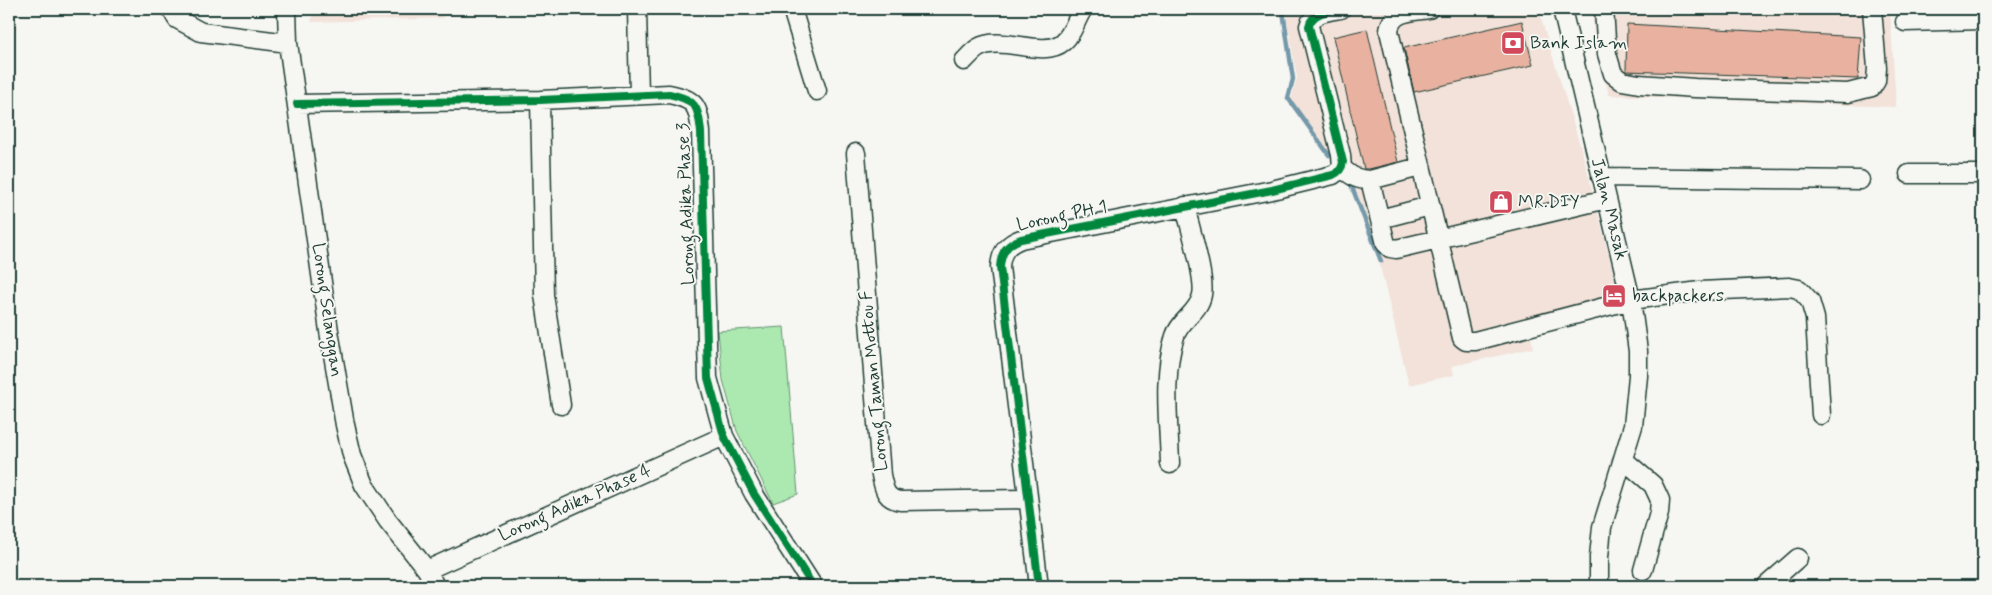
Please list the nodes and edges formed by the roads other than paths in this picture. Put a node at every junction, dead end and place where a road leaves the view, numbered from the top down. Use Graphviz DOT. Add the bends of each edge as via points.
graph roads {
  1 [pos="171,9"];
  2 [pos="287,9"];
  3 [pos="638,9"];
  4 [pos="792,9"];
  5 [pos="1083,9"];
  6 [pos="1340,9"];
  7 [pos="1430,9"];
  8 [pos="1562,9"];
  9 [pos="1604,9"];
  10 [pos="1860,9"];
  11 [pos="1872,9"];
  12 [pos="1391,13"];
  13 [pos="1308,15"];
  14 [pos="1983,20"];
  15 [pos="1904,22"];
  16 [pos="288,44"];
  17 [pos="964,61"];
  18 [pos="817,91"];
  19 [pos="639,94"];
  20 [pos="540,100"];
  21 [pos="297,104"];
  22 [pos="856,153"];
  23 [pos="1420,167"];
  24 [pos="1342,168"];
  25 [pos="1909,174"];
  26 [pos="1983,174"];
  27 [pos="1601,177"];
  28 [pos="1370,180"];
  29 [pos="1860,180"];
  30 [pos="1607,199"];
  31 [pos="1185,206"];
  32 [pos="1430,206"];
  33 [pos="1380,219"];
  34 [pos="1437,240"];
  35 [pos="1631,300"];
  36 [pos="561,405"];
  37 [pos="1820,415"];
  38 [pos="724,436"];
  39 [pos="1624,460"];
  40 [pos="1170,464"];
  41 [pos="1028,499"];
  42 [pos="1798,558"];
  43 [pos="427,570"];
  44 [pos="1643,570"];
  45 [pos="435,586"];
  46 [pos="813,586"];
  47 [pos="1039,586"];
  48 [pos="1599,586"];
  49 [pos="1766,586"];
  1 -- 16 [label="street" via="177,19 201,32"];
  2 -- 16 [label="street, Lorong Selanggan"];
  3 -- 19 [label="street"];
  4 -- 18 [label="street"];
  5 -- 17 [label="street" via="1072,32 1058,46 986,44"];
  6 -- 13 [label="street"];
  7 -- 12 [label="street"];
  8 -- 27 [label="street, Jalan Masak"];
  9 -- 11 [label="street" via="1607,54 1614,74 1622,80 1695,88 1848,93 1872,86 1876,81"];
  10 -- 11 [label="street"];
  12 -- 23 [label="street" via="1389,31"];
  13 -- 24 [label="street"];
  14 -- 15 [label="street"];
  16 -- 21 [label="street, Lorong Selanggan"];
  19 -- 20 [label="street, Lorong Adika Phase 3"];
  19 -- 38 [label="street, Lorong Adika Phase 3" via="686,97 696,107 699,117 708,378"];
  20 -- 21 [label="street, Lorong Adika Phase 3"];
  20 -- 36 [label="street" via="544,295"];
  21 -- 43 [label="street, Lorong Selanggan" via="329,331 352,455 369,492"];
  22 -- 41 [label="street, Lorong Taman Mottou F" via="884,490 890,499 900,501"];
  23 -- 28 [label="street"];
  23 -- 32 [label="street"];
  24 -- 28 [label="street" via="1354,178"];
  24 -- 31 [label="street, Lorong PH 1" via="1324,178"];
  25 -- 26 [label="street"];
  27 -- 29 [label="street"];
  27 -- 30 [label="street, Jalan Masak"];
  28 -- 33 [label="street"];
  30 -- 34 [label="street"];
  30 -- 35 [label="street, Jalan Masak"];
  31 -- 40 [label="street" via="1202,280 1202,294 1194,311 1176,332 1168,368"];
  31 -- 41 [label="street, Lorong PH 1" via="1021,239 1009,245 1002,254 1000,267"];
  32 -- 33 [label="street"];
  32 -- 34 [label="street"];
  33 -- 34 [label="street" via="1390,248"];
  34 -- 35 [label="street" via="1459,333 1466,341"];
  35 -- 37 [label="street" via="1700,291 1799,289 1810,302 1815,318"];
  35 -- 39 [label="street, Jalan Masak" via="1638,376 1633,426"];
  38 -- 43 [label="street, Lorong Adika Phase 4"];
  38 -- 46 [label="street, Lorong Adika Phase 3" via="754,494"];
  39 -- 44 [label="street" via="1653,485 1660,500"];
  39 -- 48 [label="street, Jalan Masak" via="1602,527"];
  41 -- 47 [label="street, Lorong PH 1"];
  42 -- 49 [label="street"];
  43 -- 45 [label="street, Lorong Selanggan"];
}
